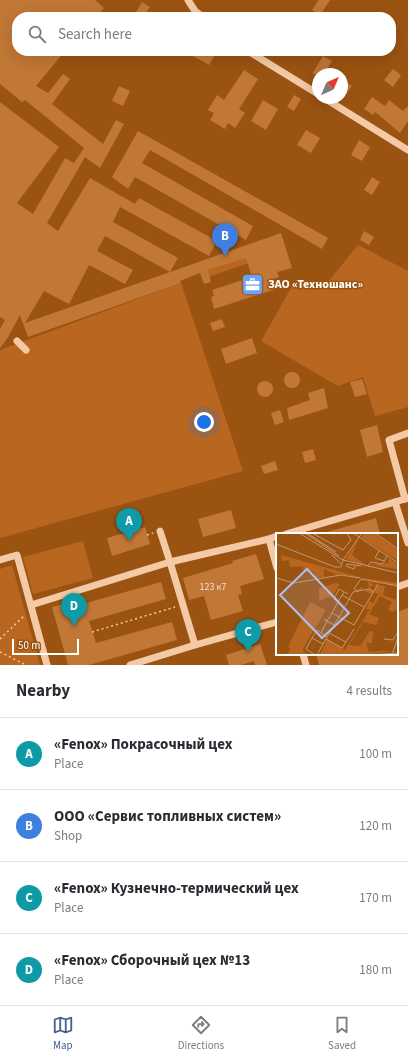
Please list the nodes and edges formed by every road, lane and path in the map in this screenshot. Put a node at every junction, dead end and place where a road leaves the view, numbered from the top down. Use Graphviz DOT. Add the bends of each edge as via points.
graph roads {
  1 [pos="188,0"];
  2 [pos="196,12"];
  3 [pos="256,56"];
  4 [pos="312,90"];
  5 [pos="334,104"];
  6 [pos="408,150"];
  7 [pos="17,341"];
  8 [pos="26,350"];
  9 [pos="408,433"];
  10 [pos="407,499"];
  11 [pos="395,502"];
  12 [pos="160,531"];
  13 [pos="289,533"];
  14 [pos="276,536"];
  15 [pos="269,539"];
  16 [pos="408,543"];
  17 [pos="0,560"];
  18 [pos="170,562"];
  19 [pos="276,564"];
  20 [pos="408,583"];
  21 [pos="398,587"];
  22 [pos="183,605"];
  23 [pos="31,607"];
  24 [pos="276,622"];
  25 [pos="92,632"];
  26 [pos="0,639"];
  27 [pos="195,645"];
  28 [pos="0,652"];
  29 [pos="303,655"];
  30 [pos="26,665"];
  31 [pos="47,665"];
  32 [pos="130,665"];
  33 [pos="306,665"];
  1 -- 2 [label="street"];
  3 -- 4 [label="street"];
  5 -- 6 [label="street"];
  7 -- 8 [label="street"];
  9 -- 10 [label="street" via="389,440"];
  10 -- 11 [label="street"];
  11 -- 13 [label="street"];
  11 -- 16 [label="street"];
  12 -- 18 [label="street"];
  14 -- 15 [label="street"];
  15 -- 18 [label="street"];
  15 -- 19 [label="street"];
  17 -- 23 [label="street" via="17,555"];
  18 -- 22 [label="street"];
  18 -- 23 [label="street"];
  20 -- 21 [label="street"];
  22 -- 25 [label="path"];
  22 -- 27 [label="street"];
  23 -- 26 [label="path"];
  23 -- 31 [label="street"];
  24 -- 27 [label="street"];
  27 -- 32 [label="street"];
  28 -- 30 [label="path"];
  29 -- 33 [label="street"];
}
